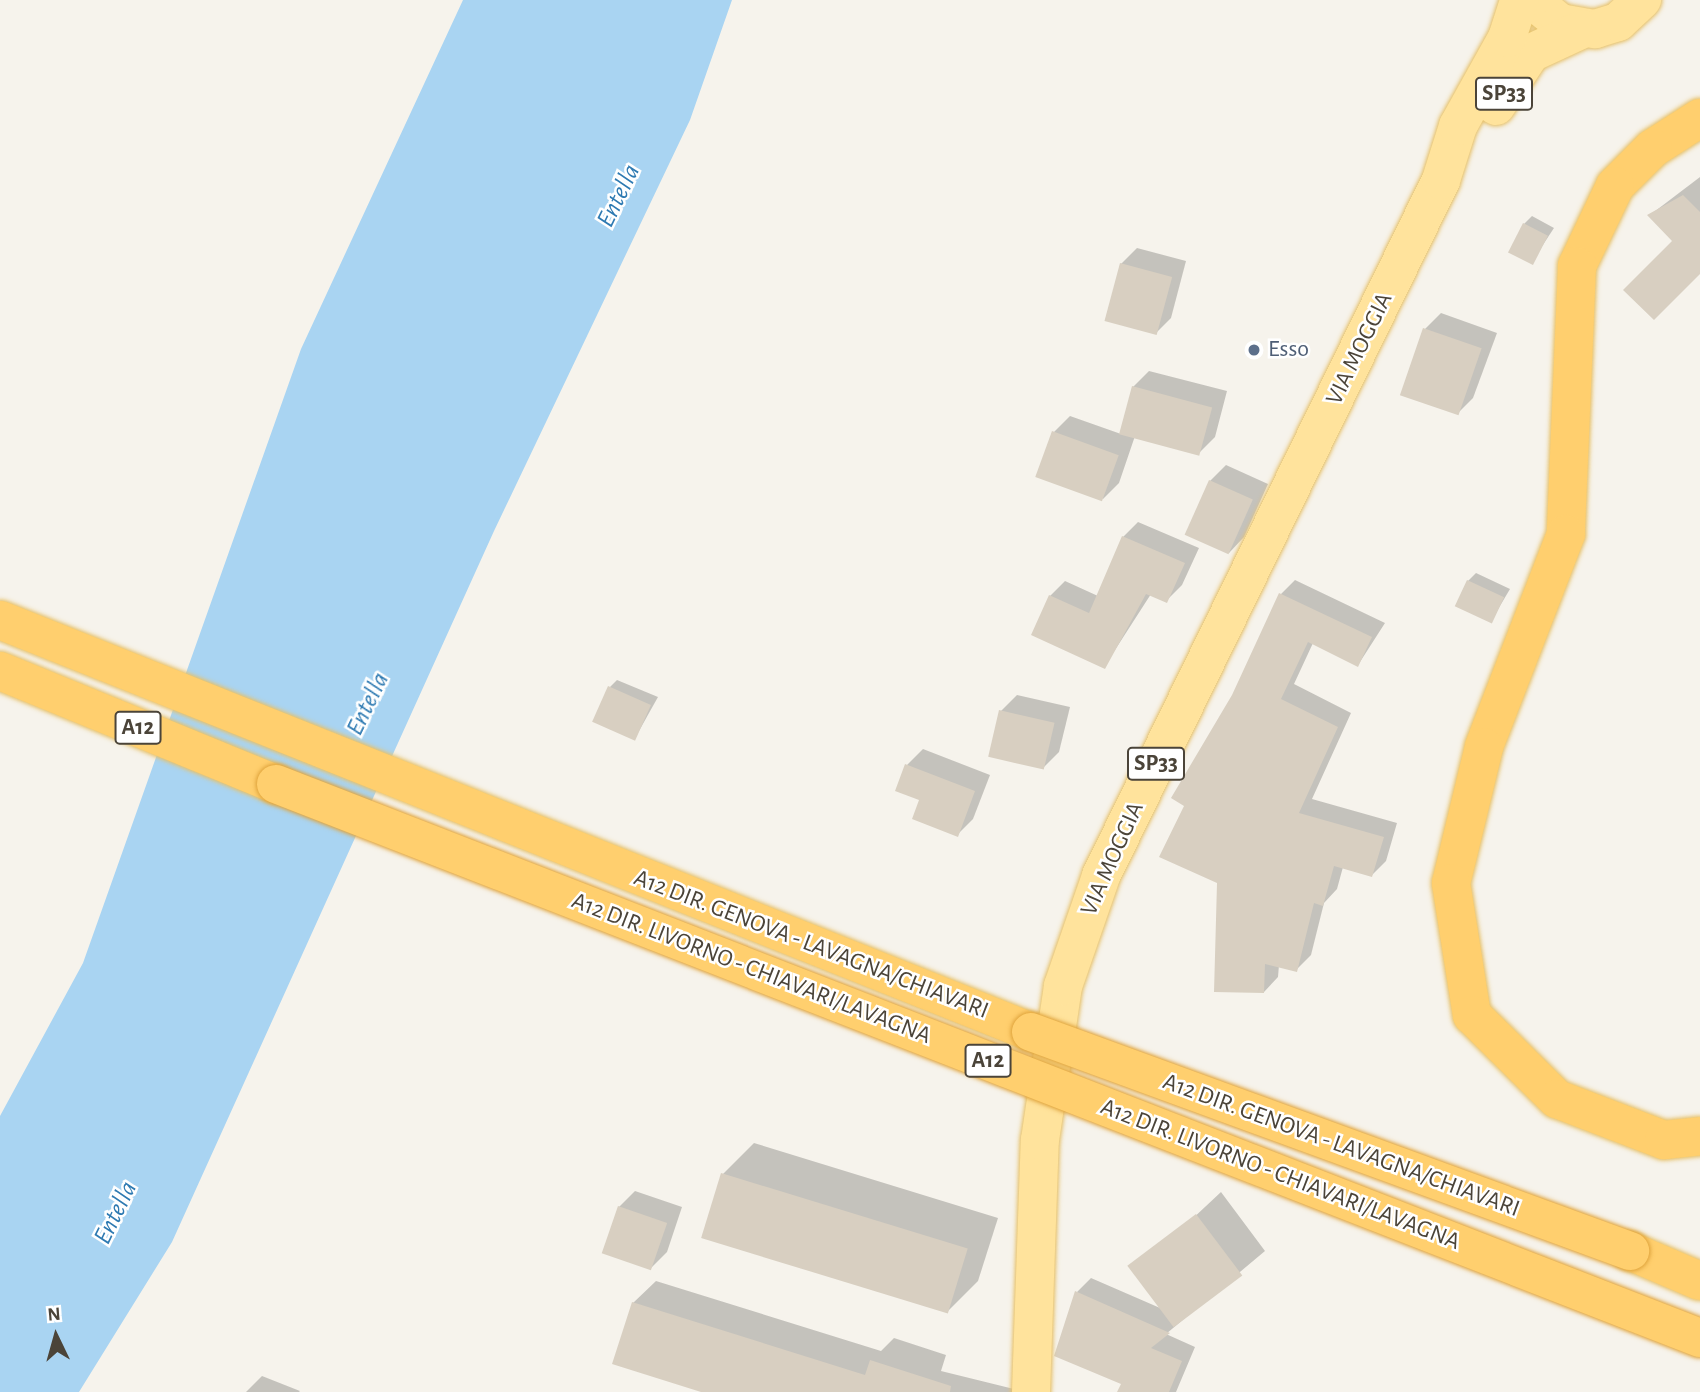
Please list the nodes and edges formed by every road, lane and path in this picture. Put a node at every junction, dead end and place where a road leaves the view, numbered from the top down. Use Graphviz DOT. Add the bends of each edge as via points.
graph roads {
  1 [pos="1519,0"];
  2 [pos="1532,0"];
  3 [pos="1642,0"];
  4 [pos="1583,29"];
  5 [pos="1700,118"];
  6 [pos="1441,180"];
  7 [pos="0,620"];
  8 [pos="0,671"];
  9 [pos="1700,1136"];
  10 [pos="1644,1257"];
  11 [pos="1700,1275"];
  12 [pos="1700,1282"];
  13 [pos="1700,1338"];
  14 [pos="1031,1392"];
  1 -- 6 [label="main road, VIA MOGGIA / SP33" via="1507,38 1458,126"];
  2 -- 4 [label="main road, VIA MOGGIA / SP33" via="1550,18"];
  3 -- 4 [label="main road, VIA MOGGIA / SP33" via="1618,22"];
  4 -- 6 [label="main road, VIA MOGGIA / SP33" via="1531,53"];
  5 -- 9 [label="highway" via="1653,148 1615,186 1577,266 1566,534 1484,747 1451,883 1472,1015 1557,1099 1664,1140"];
  6 -- 14 [label="main road, VIA MOGGIA / SP33" via="1101,876 1068,974 1040,1140"];
  7 -- 10 [label="highway, A12 DIR. GENOVA - LAVAGNA/CHIAVARI / A12, bridge" via="1018,1027"];
  8 -- 13 [label="highway, A12 DIR. LIVORNO - CHIAVARI/LAVAGNA / A12, bridge"];
  10 -- 11 [label="highway"];
  10 -- 12 [label="highway, A12"];
}
